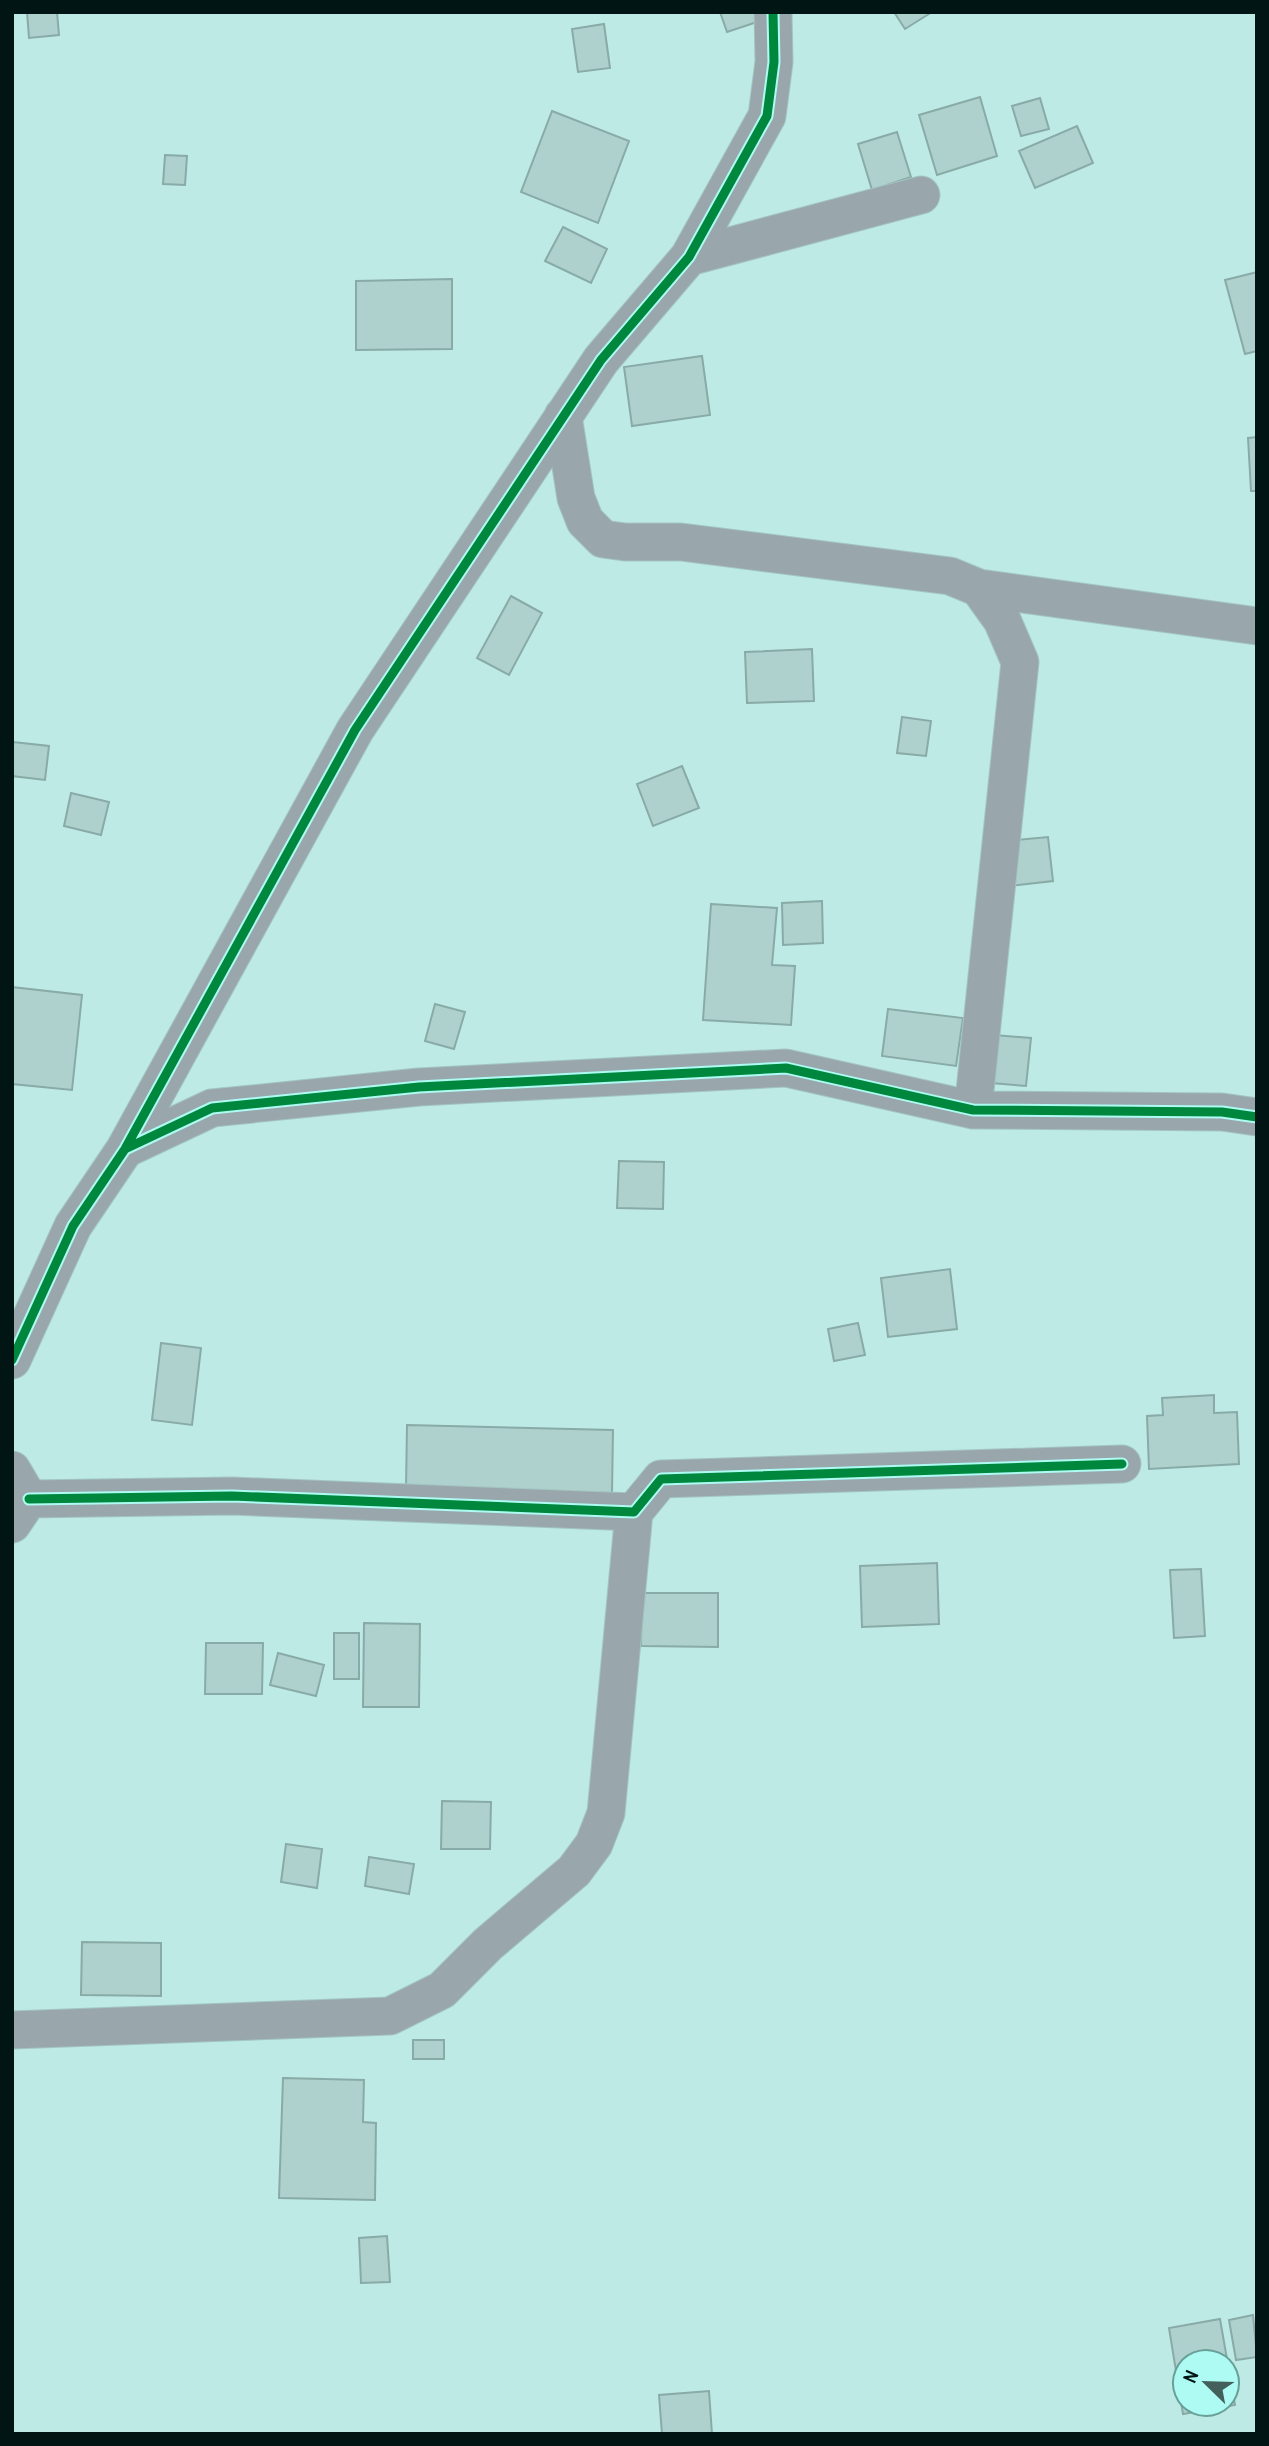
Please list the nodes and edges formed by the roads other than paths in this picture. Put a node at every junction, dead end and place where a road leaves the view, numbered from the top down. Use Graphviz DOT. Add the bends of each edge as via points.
graph roads {
  1 [pos="773,12"];
  2 [pos="921,195"];
  3 [pos="689,257"];
  4 [pos="563,416"];
  5 [pos="979,588"];
  6 [pos="1257,626"];
  7 [pos="973,1110"];
  8 [pos="1257,1117"];
  9 [pos="125,1149"];
  10 [pos="12,1360"];
  11 [pos="1122,1464"];
  12 [pos="18,1498"];
  13 [pos="634,1512"];
  14 [pos="12,2030"];
  1 -- 3 [label="street" via="774,62 767,116"];
  2 -- 3 [label="street"];
  3 -- 4 [label="street" via="601,360"];
  4 -- 5 [label="street" via="576,498 585,521 603,539 681,542 950,576"];
  4 -- 9 [label="street" via="355,730"];
  5 -- 6 [label="street"];
  5 -- 7 [label="street" via="1002,620 1020,662"];
  7 -- 8 [label="street" via="1222,1112"];
  7 -- 9 [label="street" via="786,1068 419,1087 212,1108"];
  9 -- 10 [label="street" via="73,1226"];
  11 -- 13 [label="street" via="661,1479"];
  12 -- 13 [label="street" via="232,1496"];
  13 -- 14 [label="street" via="606,1813 594,1844 574,1871 442,1990 390,2016"];
}
